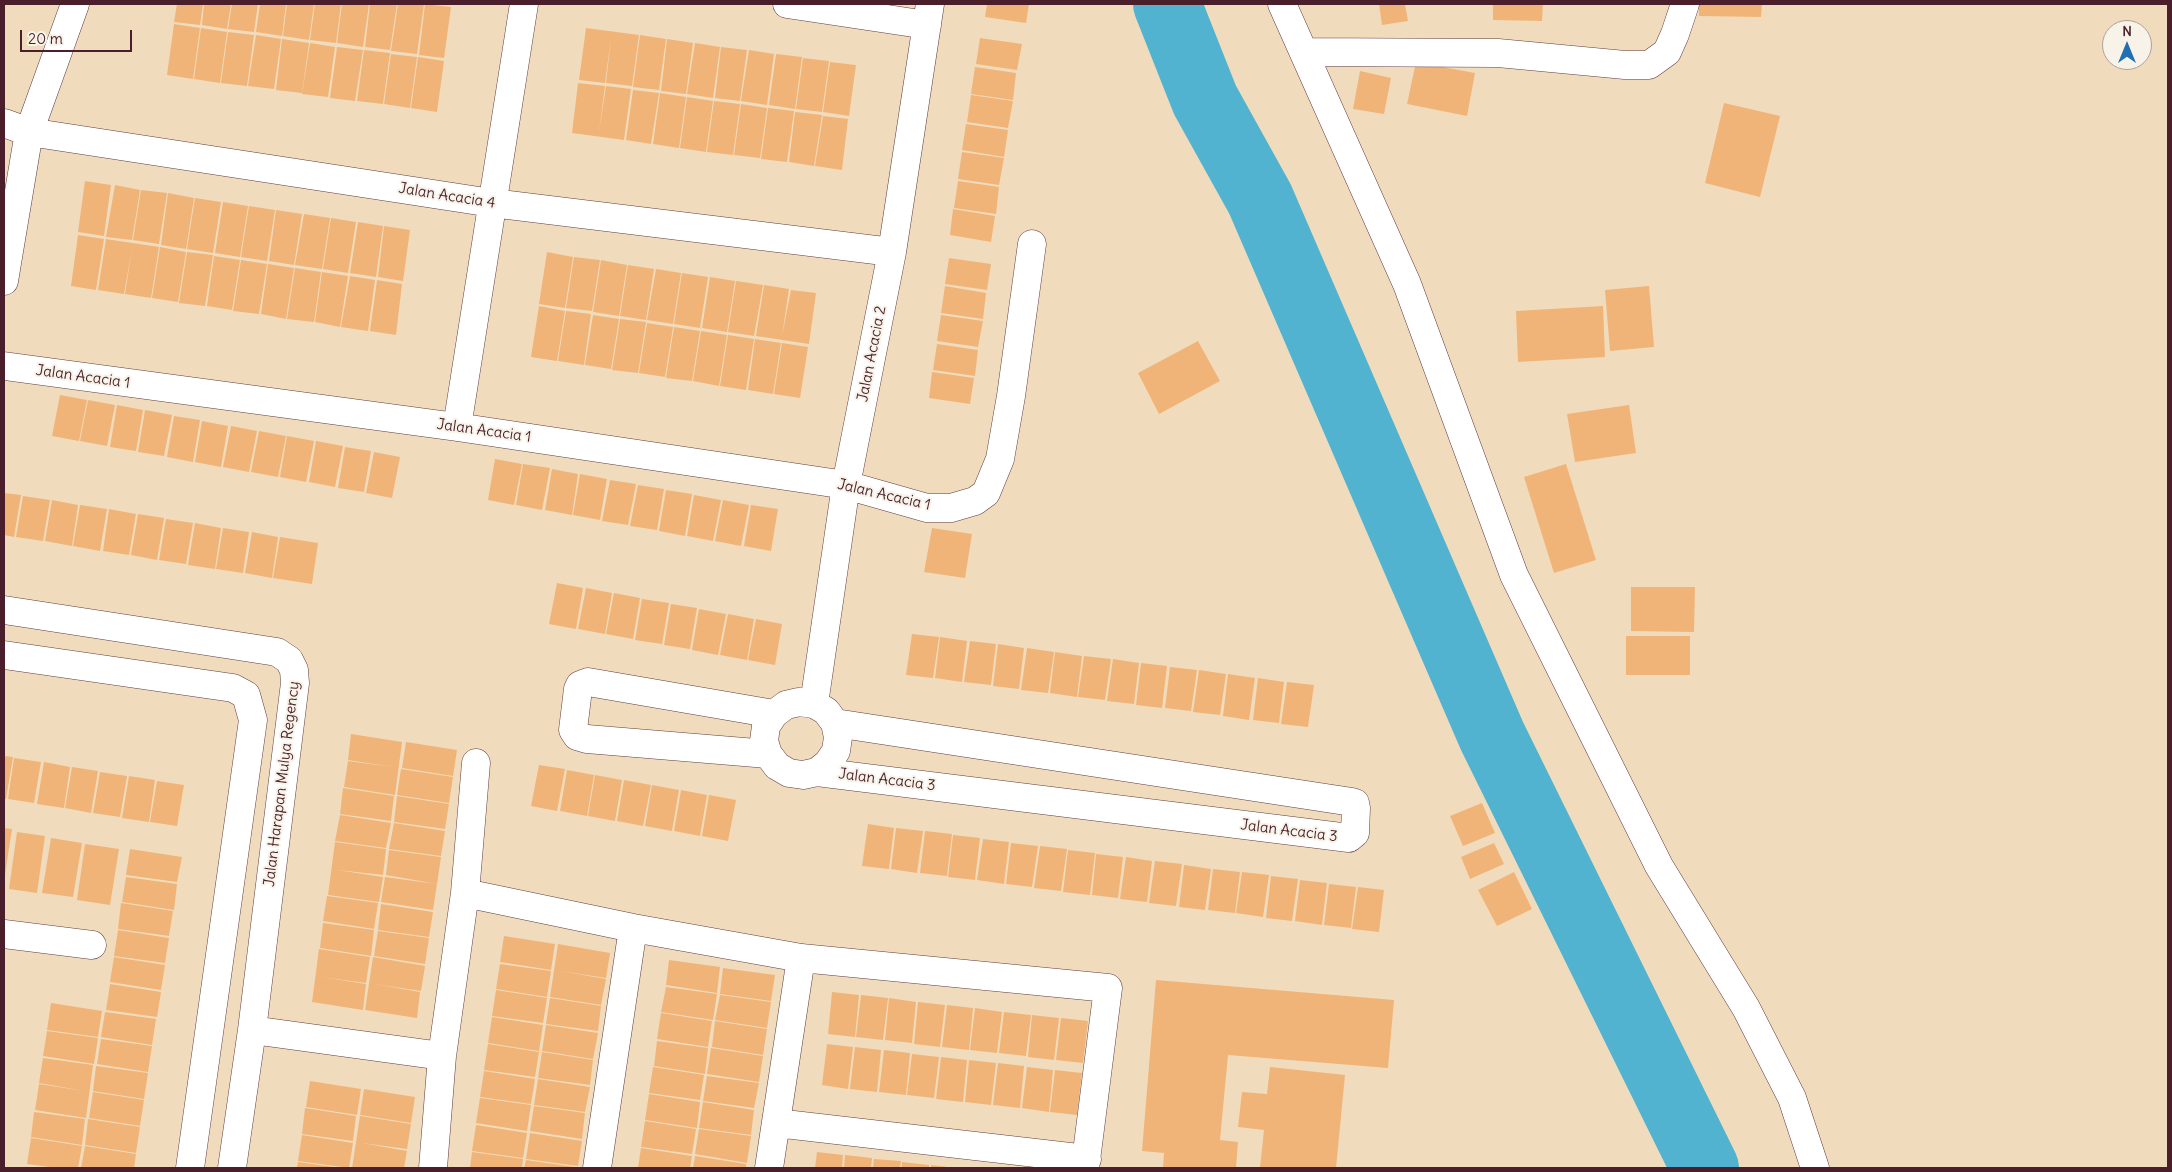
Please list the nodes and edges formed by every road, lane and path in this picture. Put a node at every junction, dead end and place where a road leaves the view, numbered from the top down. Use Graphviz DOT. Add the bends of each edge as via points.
graph roads {
  1 [pos="75,4"];
  2 [pos="524,4"];
  3 [pos="787,4"];
  4 [pos="1282,4"];
  5 [pos="1685,4"];
  6 [pos="928,15"];
  7 [pos="1304,52"];
  8 [pos="4,123"];
  9 [pos="29,132"];
  10 [pos="492,203"];
  11 [pos="1032,244"];
  12 [pos="892,252"];
  13 [pos="4,281"];
  14 [pos="4,366"];
  15 [pos="456,427"];
  16 [pos="846,485"];
  17 [pos="4,610"];
  18 [pos="4,655"];
  19 [pos="814,704"];
  20 [pos="774,714"];
  21 [pos="835,723"];
  22 [pos="768,754"];
  23 [pos="476,763"];
  24 [pos="817,772"];
  25 [pos="465,894"];
  26 [pos="632,928"];
  27 [pos="4,934"];
  28 [pos="92,945"];
  29 [pos="801,958"];
  30 [pos="252,1030"];
  31 [pos="442,1056"];
  32 [pos="776,1123"];
  33 [pos="1086,1164"];
  34 [pos="190,1168"];
  35 [pos="232,1168"];
  36 [pos="433,1168"];
  37 [pos="597,1168"];
  38 [pos="769,1168"];
  39 [pos="1815,1168"];
  1 -- 9 [label="street"];
  2 -- 10 [label="street"];
  3 -- 6 [label="street"];
  4 -- 7 [label="street"];
  5 -- 7 [label="street" via="1667,52 1649,65 1498,53"];
  6 -- 12 [label="street, Jalan Acacia 2"];
  7 -- 39 [label="street" via="1407,284 1514,575 1659,866 1746,1008 1792,1098"];
  8 -- 9 [label="street, Jalan Acacia 4"];
  9 -- 10 [label="street, Jalan Acacia 4"];
  9 -- 13 [label="street"];
  10 -- 12 [label="street, Jalan Acacia 4"];
  10 -- 15 [label="street"];
  11 -- 16 [label="street, Jalan Acacia 1" via="1000,459 986,493 962,506 927,508"];
  12 -- 16 [label="street, Jalan Acacia 2"];
  14 -- 15 [label="street, Jalan Acacia 1"];
  15 -- 16 [label="street, Jalan Acacia 1"];
  16 -- 19 [label="street, Jalan Acacia 2"];
  17 -- 30 [label="street, Jalan Harapan Mulya Regency" via="278,652 289,660 296,684"];
  18 -- 34 [label="street" via="233,688 246,695 253,720"];
  19 -- 20 [label="street" via="799,702 786,705"];
  19 -- 21 [label="street" via="826,711"];
  20 -- 22 [label="street" via="766,726 764,741"];
  20 -- 22 [label="street" via="588,682 578,689 573,730 577,736"];
  21 -- 24 [label="street" via="836,751"];
  21 -- 24 [label="street, Jalan Acacia 3" via="1352,802 1356,808 1355,833 1349,838"];
  22 -- 24 [label="street" via="777,766 789,773"];
  23 -- 25 [label="street"];
  25 -- 26 [label="street"];
  25 -- 31 [label="street"];
  26 -- 29 [label="street"];
  26 -- 37 [label="street"];
  27 -- 28 [label="street"];
  29 -- 32 [label="street"];
  29 -- 33 [label="street" via="1108,988"];
  30 -- 31 [label="street"];
  30 -- 35 [label="street, Jalan Harapan Mulya Regency"];
  31 -- 36 [label="street"];
  32 -- 33 [label="street"];
  32 -- 38 [label="street"];
}
